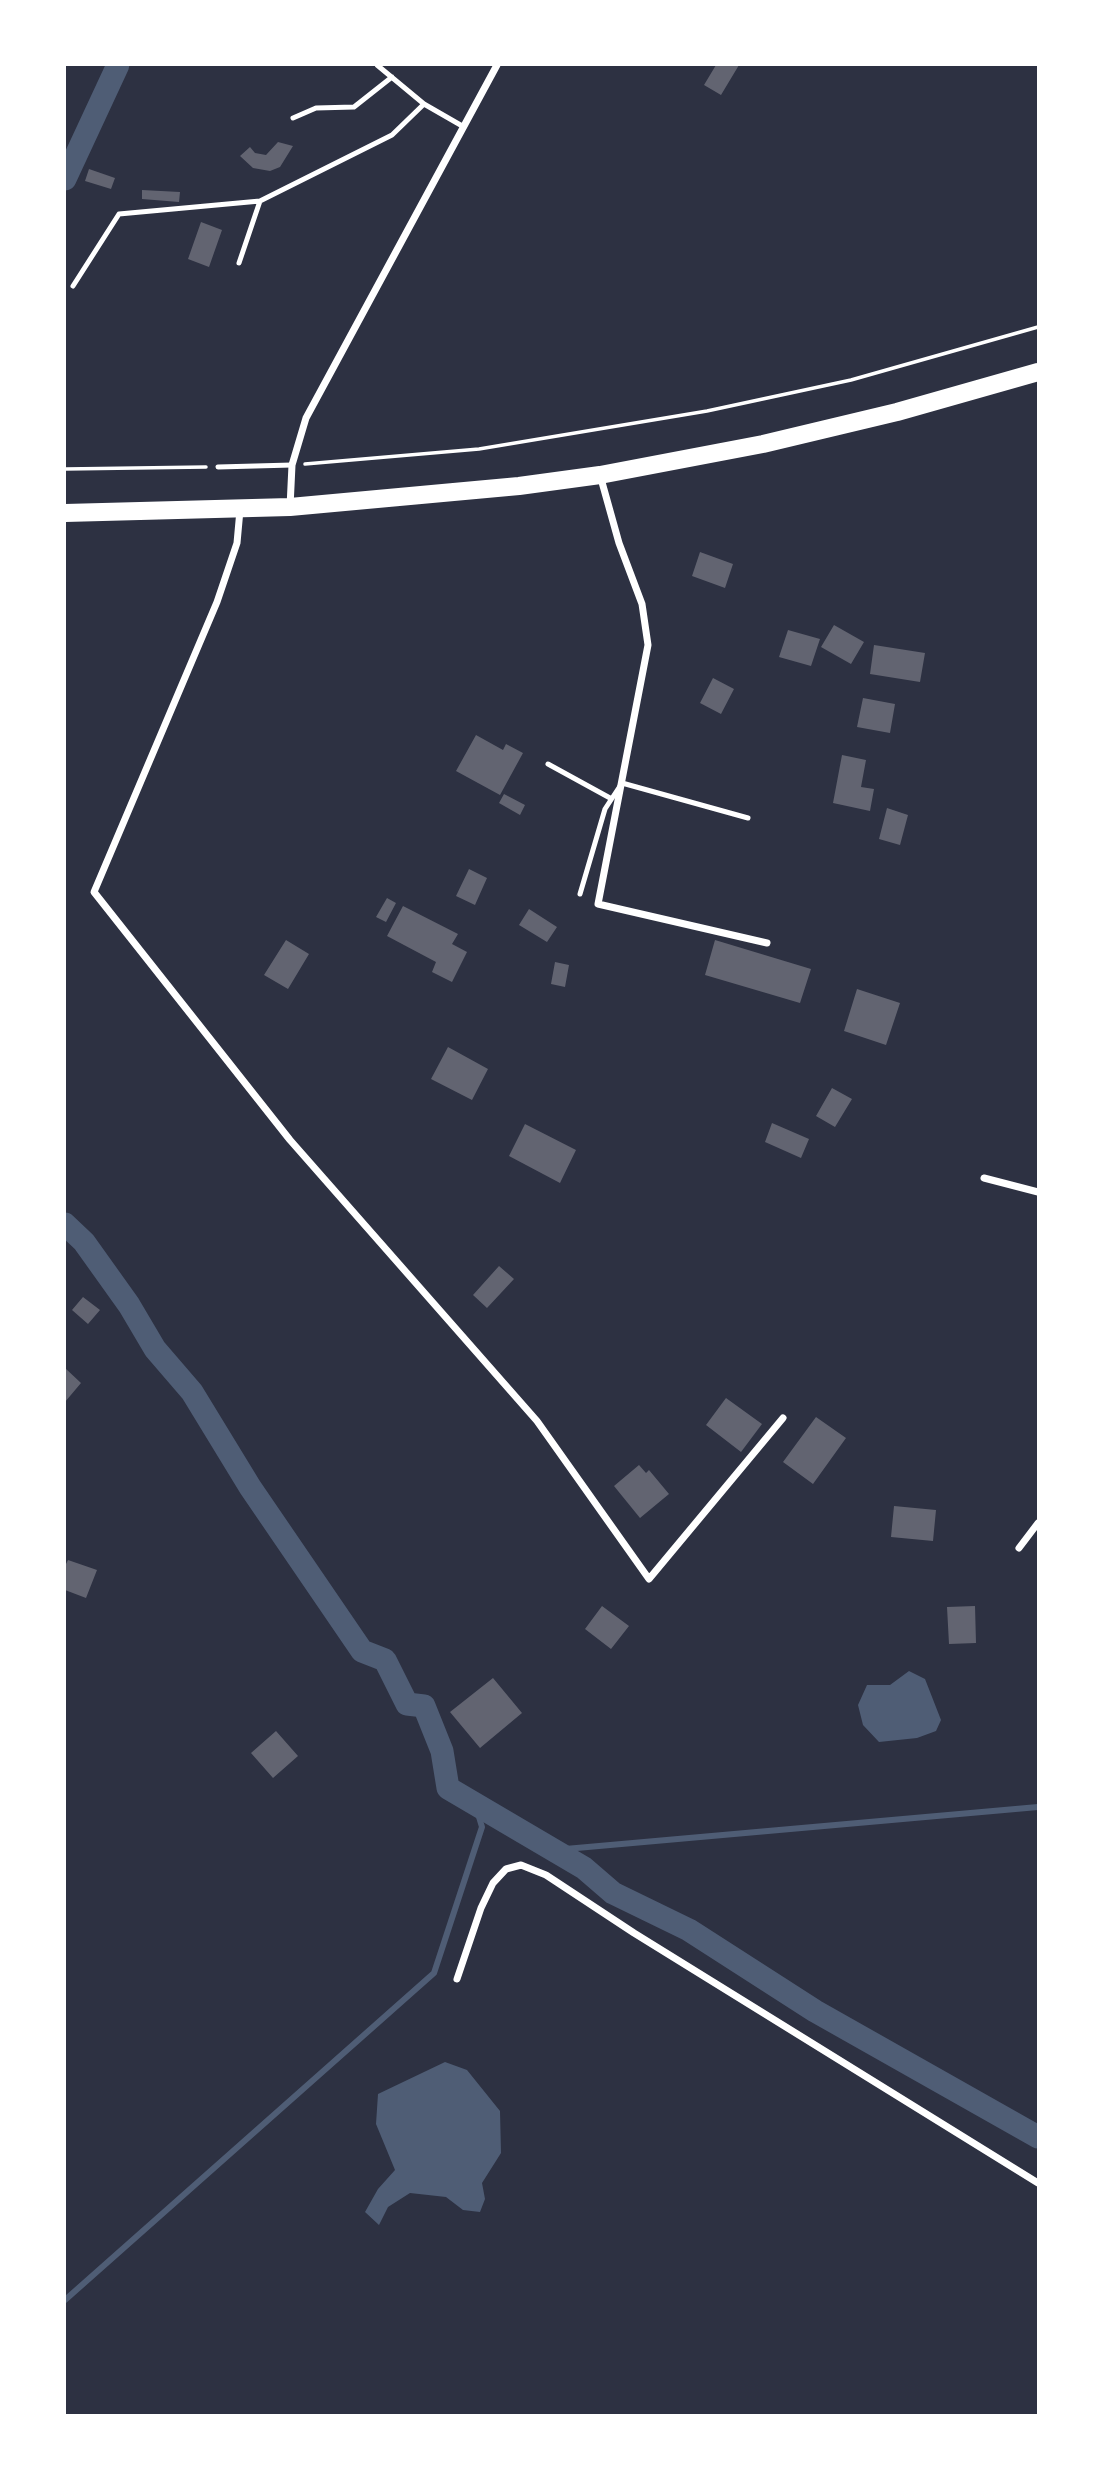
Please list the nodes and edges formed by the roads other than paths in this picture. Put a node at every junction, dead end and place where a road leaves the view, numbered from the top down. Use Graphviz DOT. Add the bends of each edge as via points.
graph roads {
  1 [pos="377,65"];
  2 [pos="497,65"];
  3 [pos="392,77"];
  4 [pos="424,104"];
  5 [pos="293,118"];
  6 [pos="464,127"];
  7 [pos="260,201"];
  8 [pos="239,263"];
  9 [pos="73,286"];
  10 [pos="1038,372"];
  11 [pos="292,465"];
  12 [pos="218,467"];
  13 [pos="600,475"];
  14 [pos="290,507"];
  15 [pos="240,510"];
  16 [pos="65,513"];
  17 [pos="548,764"];
  18 [pos="622,783"];
  19 [pos="610,798"];
  20 [pos="748,818"];
  21 [pos="580,894"];
  22 [pos="767,943"];
  23 [pos="984,1178"];
  24 [pos="1038,1192"];
  25 [pos="783,1418"];
  26 [pos="1038,1523"];
  27 [pos="1019,1548"];
  28 [pos="457,1979"];
  29 [pos="1038,2183"];
  1 -- 3 [label="lane"];
  2 -- 6 [label="street"];
  3 -- 4 [label="lane"];
  3 -- 5 [label="lane" via="354,107 316,108"];
  4 -- 6 [label="lane"];
  4 -- 7 [label="lane" via="392,135"];
  6 -- 11 [label="street" via="306,418"];
  7 -- 8 [label="lane"];
  7 -- 9 [label="lane" via="119,214"];
  10 -- 13 [label="main road" via="764,444"];
  11 -- 12 [label="lane"];
  11 -- 14 [label="street"];
  13 -- 14 [label="main road"];
  13 -- 18 [label="street" via="642,604 649,645"];
  14 -- 15 [label="main road"];
  15 -- 16 [label="main road"];
  15 -- 25 [label="street" via="237,543 217,602 94,892 290,1140 537,1422 649,1579"];
  17 -- 19 [label="lane"];
  18 -- 19 [label="lane"];
  18 -- 20 [label="lane"];
  18 -- 22 [label="street" via="598,904"];
  19 -- 21 [label="lane"];
  23 -- 24 [label="street"];
  26 -- 27 [label="street"];
  28 -- 29 [label="street" via="493,1883 506,1869 521,1866 546,1875"];
}
